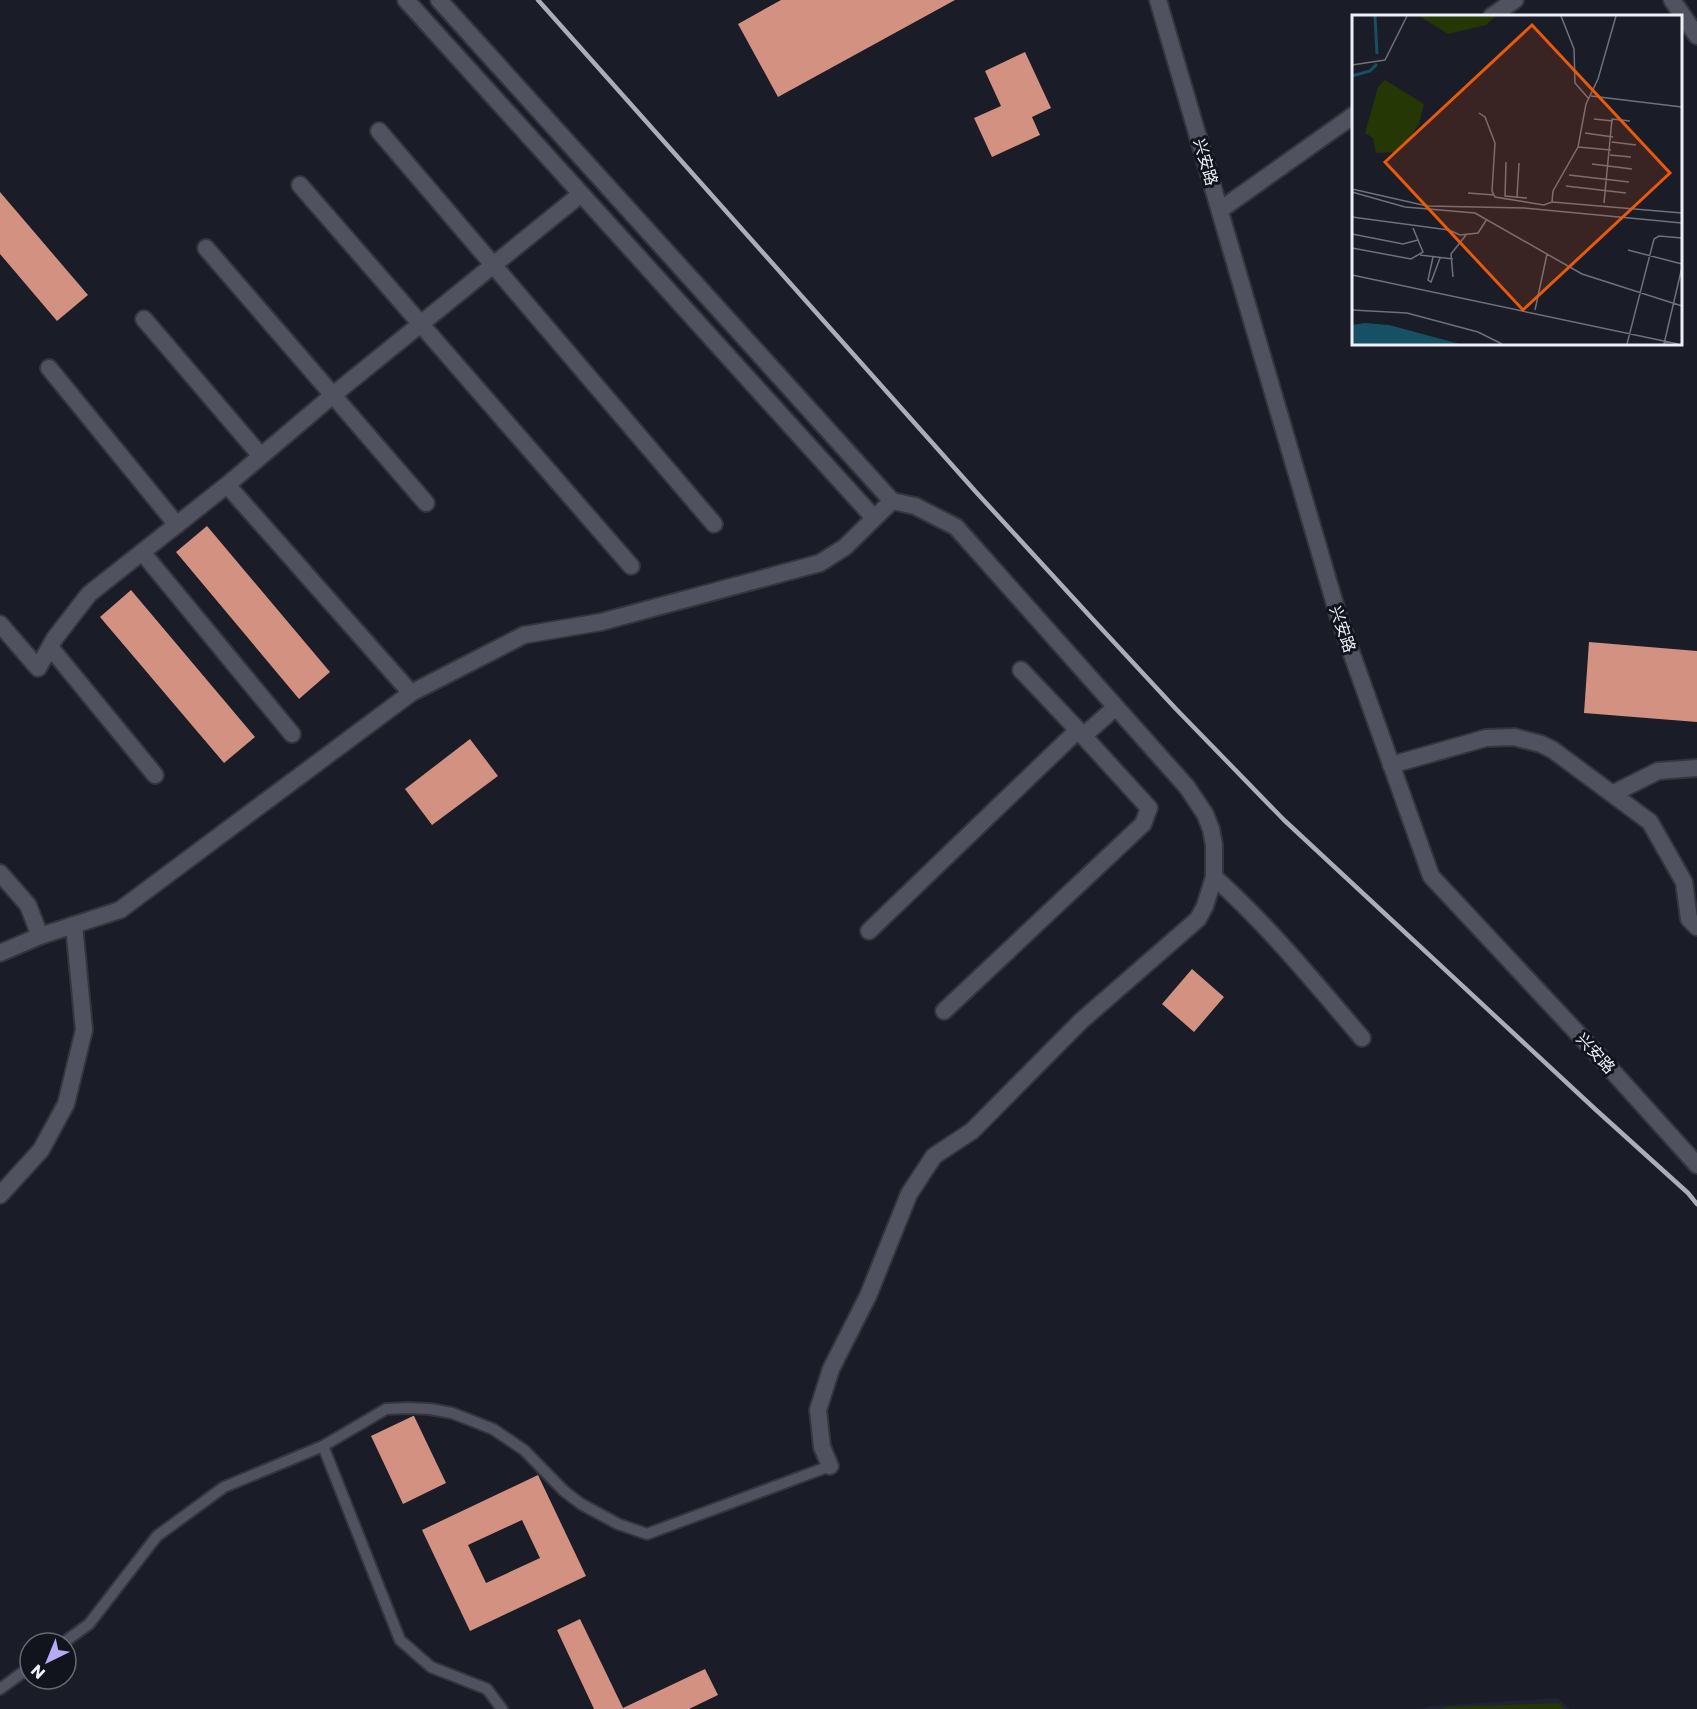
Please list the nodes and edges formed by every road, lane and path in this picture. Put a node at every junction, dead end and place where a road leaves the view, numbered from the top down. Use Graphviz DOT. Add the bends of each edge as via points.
graph roads {
  1 [pos="405,0"];
  2 [pos="439,0"];
  3 [pos="1158,0"];
  4 [pos="1515,0"];
  5 [pos="1672,0"];
  6 [pos="1493,15"];
  7 [pos="1697,36"];
  8 [pos="1352,116"];
  9 [pos="379,131"];
  10 [pos="300,185"];
  11 [pos="581,194"];
  12 [pos="1220,210"];
  13 [pos="206,248"];
  14 [pos="493,265"];
  15 [pos="144,319"];
  16 [pos="421,323"];
  17 [pos="50,368"];
  18 [pos="333,395"];
  19 [pos="261,456"];
  20 [pos="227,485"];
  21 [pos="892,501"];
  22 [pos="426,504"];
  23 [pos="874,518"];
  24 [pos="714,524"];
  25 [pos="177,525"];
  26 [pos="142,552"];
  27 [pos="631,566"];
  28 [pos="0,624"];
  29 [pos="50,647"];
  30 [pos="1021,670"];
  31 [pos="411,693"];
  32 [pos="1116,707"];
  33 [pos="1081,733"];
  34 [pos="292,734"];
  35 [pos="1391,765"];
  36 [pos="1697,768"];
  37 [pos="155,775"];
  38 [pos="1612,794"];
  39 [pos="0,873"];
  40 [pos="1214,877"];
  41 [pos="74,925"];
  42 [pos="1697,927"];
  43 [pos="869,931"];
  44 [pos="40,936"];
  45 [pos="0,953"];
  46 [pos="945,1011"];
  47 [pos="1362,1038"];
  48 [pos="1697,1165"];
  49 [pos="0,1195"];
  50 [pos="323,1446"];
  51 [pos="830,1466"];
  52 [pos="78,1632"];
  53 [pos="18,1676"];
  54 [pos="0,1689"];
  55 [pos="502,1709"];
  1 -- 11 [label="street"];
  2 -- 21 [label="street"];
  3 -- 12 [label="street, 兴安路"];
  4 -- 6 [label="street"];
  5 -- 7 [label="street"];
  8 -- 12 [label="street"];
  9 -- 14 [label="street"];
  10 -- 16 [label="street"];
  11 -- 14 [label="street"];
  11 -- 23 [label="street"];
  12 -- 35 [label="street, 兴安路" via="1339,618"];
  13 -- 18 [label="street"];
  14 -- 16 [label="street"];
  14 -- 24 [label="street"];
  15 -- 19 [label="street"];
  16 -- 18 [label="street"];
  16 -- 27 [label="street"];
  17 -- 25 [label="street"];
  18 -- 19 [label="street"];
  18 -- 22 [label="street"];
  19 -- 20 [label="street"];
  20 -- 25 [label="street"];
  20 -- 31 [label="street"];
  21 -- 23 [label="street"];
  21 -- 32 [label="street" via="915,506 956,527"];
  23 -- 31 [label="street" via="845,547 820,562 601,621 524,635"];
  25 -- 26 [label="street"];
  26 -- 29 [label="street" via="89,594"];
  26 -- 34 [label="street"];
  28 -- 29 [label="street" via="38,668"];
  29 -- 37 [label="street"];
  30 -- 33 [label="street"];
  31 -- 41 [label="street" via="120,910"];
  32 -- 33 [label="street"];
  32 -- 40 [label="street" via="1197,800 1211,829"];
  33 -- 43 [label="street"];
  33 -- 46 [label="street" via="1149,808 1143,824"];
  35 -- 38 [label="street" via="1485,738 1514,737 1553,750"];
  35 -- 48 [label="street, 兴安路" via="1431,876"];
  36 -- 38 [label="street" via="1658,771"];
  38 -- 42 [label="street" via="1650,822 1684,882 1689,919"];
  39 -- 44 [label="street" via="28,905"];
  40 -- 47 [label="street"];
  40 -- 51 [label="street" via="1198,919 1081,1021 972,1131 934,1156 909,1194 868,1296 831,1369 818,1410 822,1447"];
  41 -- 44 [label="street"];
  41 -- 49 [label="street" via="84,1030 66,1104 41,1150"];
  44 -- 45 [label="street"];
  50 -- 51 [label="lane" via="386,1409 452,1413 512,1441 564,1491 599,1515 647,1534"];
  50 -- 52 [label="lane" via="224,1487 157,1536 89,1624"];
  50 -- 55 [label="lane" via="400,1640 431,1667 487,1689"];
  53 -- 54 [label="lane"];
}
